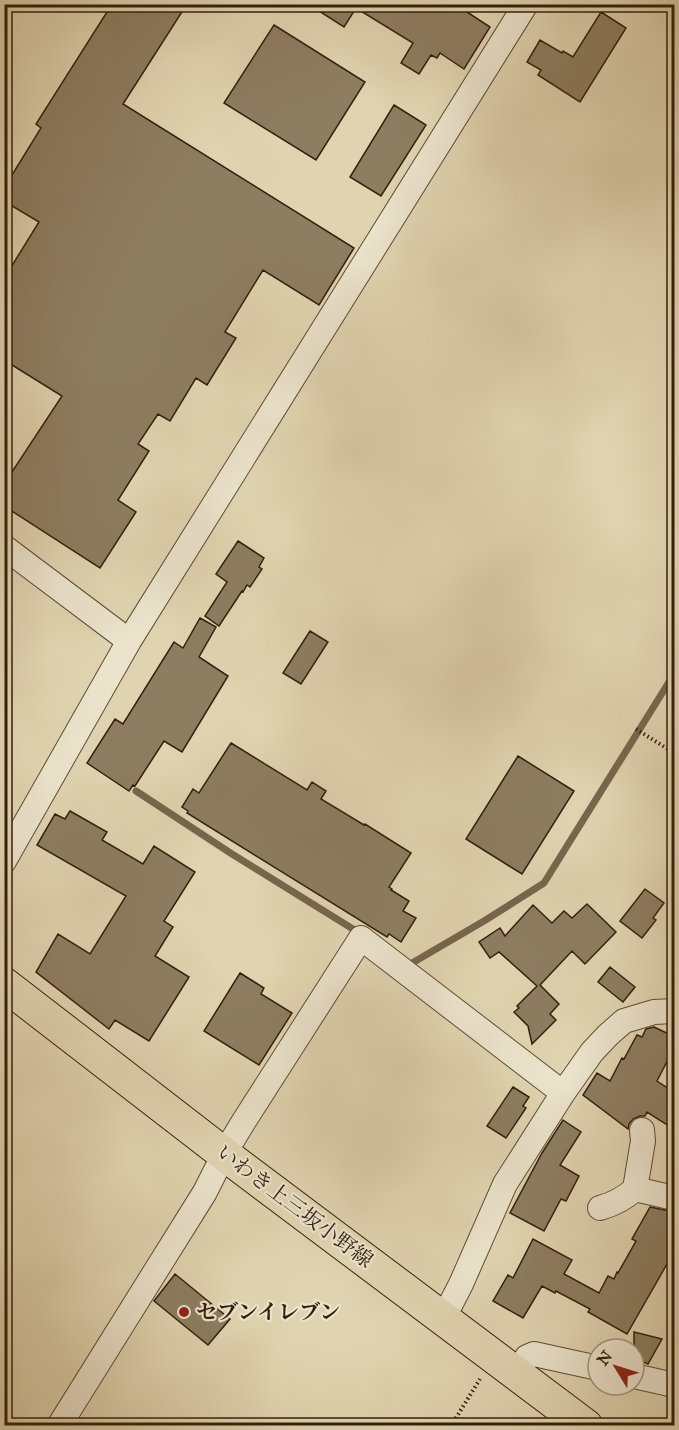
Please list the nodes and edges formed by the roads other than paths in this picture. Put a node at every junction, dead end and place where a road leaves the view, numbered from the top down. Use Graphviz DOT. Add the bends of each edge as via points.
graph roads {
  1 [pos="526,4"];
  2 [pos="4,547"];
  3 [pos="129,641"];
  4 [pos="4,861"];
  5 [pos="4,984"];
  6 [pos="675,1011"];
  7 [pos="563,1093"];
  8 [pos="642,1130"];
  9 [pos="224,1154"];
  10 [pos="635,1189"];
  11 [pos="675,1198"];
  12 [pos="600,1208"];
  13 [pos="444,1317"];
  14 [pos="527,1357"];
  15 [pos="586,1365"];
  16 [pos="646,1379"];
  17 [pos="675,1385"];
  18 [pos="59,1425"];
  19 [pos="586,1425"];
  1 -- 3 [label="street"];
  2 -- 3 [label="street"];
  3 -- 4 [label="street"];
  5 -- 9 [label="main road, いわき上三坂小野線"];
  6 -- 7 [label="street" via="654,1012 624,1021 592,1052"];
  7 -- 9 [label="street" via="361,938"];
  7 -- 13 [label="street" via="505,1184"];
  8 -- 10 [label="street"];
  9 -- 13 [label="main road, いわき上三坂小野線"];
  9 -- 18 [label="street" via="205,1192"];
  10 -- 11 [label="street"];
  10 -- 12 [label="street"];
  13 -- 19 [label="main road, いわき上三坂小野線"];
  14 -- 15 [label="street" via="534,1354"];
  16 -- 17 [label="street"];
}
